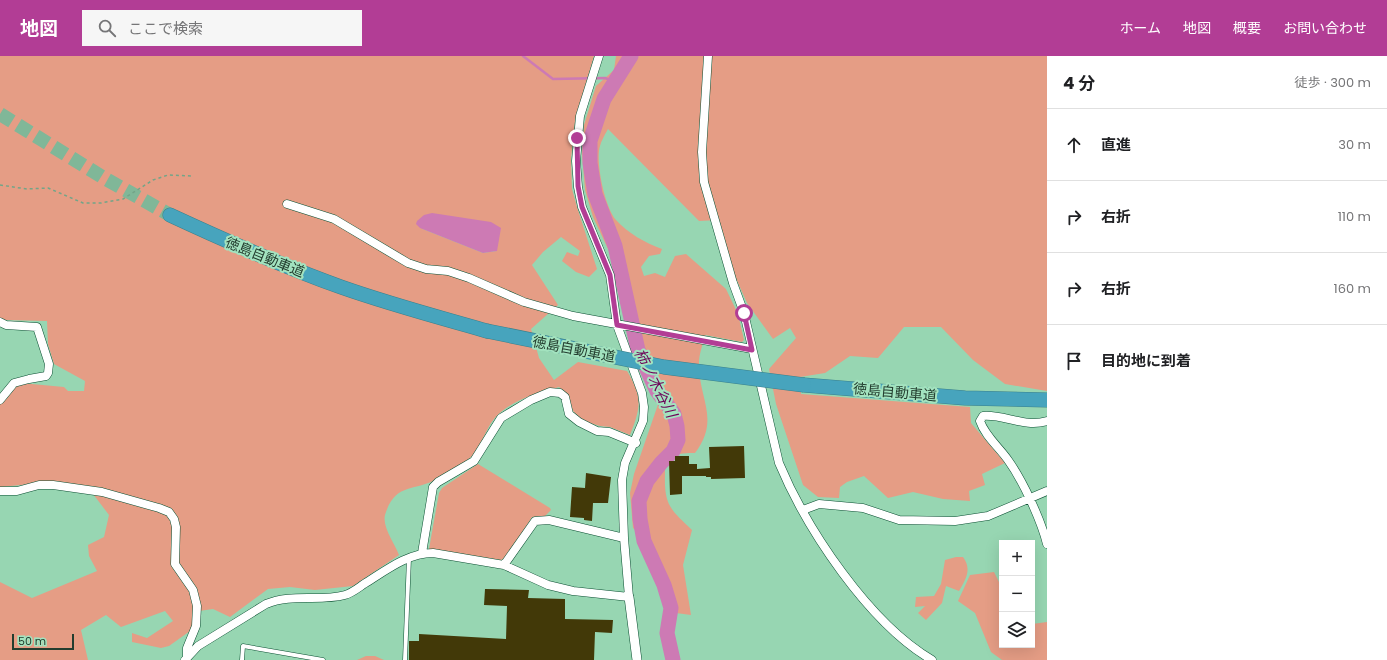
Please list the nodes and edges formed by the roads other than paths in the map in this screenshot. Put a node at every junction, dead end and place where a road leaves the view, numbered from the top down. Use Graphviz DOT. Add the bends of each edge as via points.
graph roads {
  1 [pos="599,56"];
  2 [pos="708,56"];
  3 [pos="288,204"];
  4 [pos="170,215"];
  5 [pos="0,322"];
  6 [pos="617,325"];
  7 [pos="752,350"];
  8 [pos="0,400"];
  9 [pos="1047,400"];
  10 [pos="1047,421"];
  11 [pos="636,443"];
  12 [pos="0,491"];
  13 [pos="1047,491"];
  14 [pos="1029,500"];
  15 [pos="803,510"];
  16 [pos="624,538"];
  17 [pos="1047,544"];
  18 [pos="422,553"];
  19 [pos="409,558"];
  20 [pos="504,565"];
  21 [pos="629,597"];
  22 [pos="186,659"];
  23 [pos="242,660"];
  24 [pos="323,660"];
  25 [pos="405,660"];
  26 [pos="637,660"];
  27 [pos="932,660"];
  1 -- 6 [label="street" via="580,116 576,161 582,207 610,275"];
  2 -- 7 [label="street" via="702,152 704,182 744,313"];
  3 -- 6 [label="street" via="334,219 408,263 469,278 524,302"];
  4 -- 9 [label="highway, 徳島自動車道, bridge" via="242,248 341,287 487,331 664,367 804,384 965,398"];
  5 -- 8 [label="street" via="6,325 37,327 49,364 46,376 14,383"];
  6 -- 7 [label="street"];
  6 -- 11 [label="street" via="642,393 644,421"];
  7 -- 15 [label="street" via="779,463"];
  10 -- 14 [label="street" via="1016,422 989,416 983,416 980,421 983,429 1009,462"];
  11 -- 16 [label="street" via="626,463 622,480"];
  11 -- 18 [label="street" via="609,432 597,431 579,422 570,414 565,397 560,393 550,392 531,400 501,418 474,461 433,487"];
  12 -- 22 [label="street" via="17,491 39,484 53,485 102,492 169,512 176,528 175,564 193,590 198,606 196,626 187,648"];
  13 -- 14 [label="street"];
  14 -- 15 [label="street" via="988,516 955,521 899,520 863,508 819,504"];
  14 -- 17 [label="street" via="1041,523"];
  15 -- 27 [label="street" via="842,573 864,600 898,635"];
  16 -- 20 [label="street" via="549,520 535,521"];
  16 -- 21 [label="street"];
  18 -- 19 [label="street"];
  18 -- 20 [label="street" via="433,552"];
  19 -- 22 [label="street" via="347,595 291,597 266,604 198,646"];
  19 -- 25 [label="lane"];
  20 -- 21 [label="street" via="548,585 573,591"];
  21 -- 26 [label="street"];
  23 -- 24 [label="lane" via="243,646"];
}
